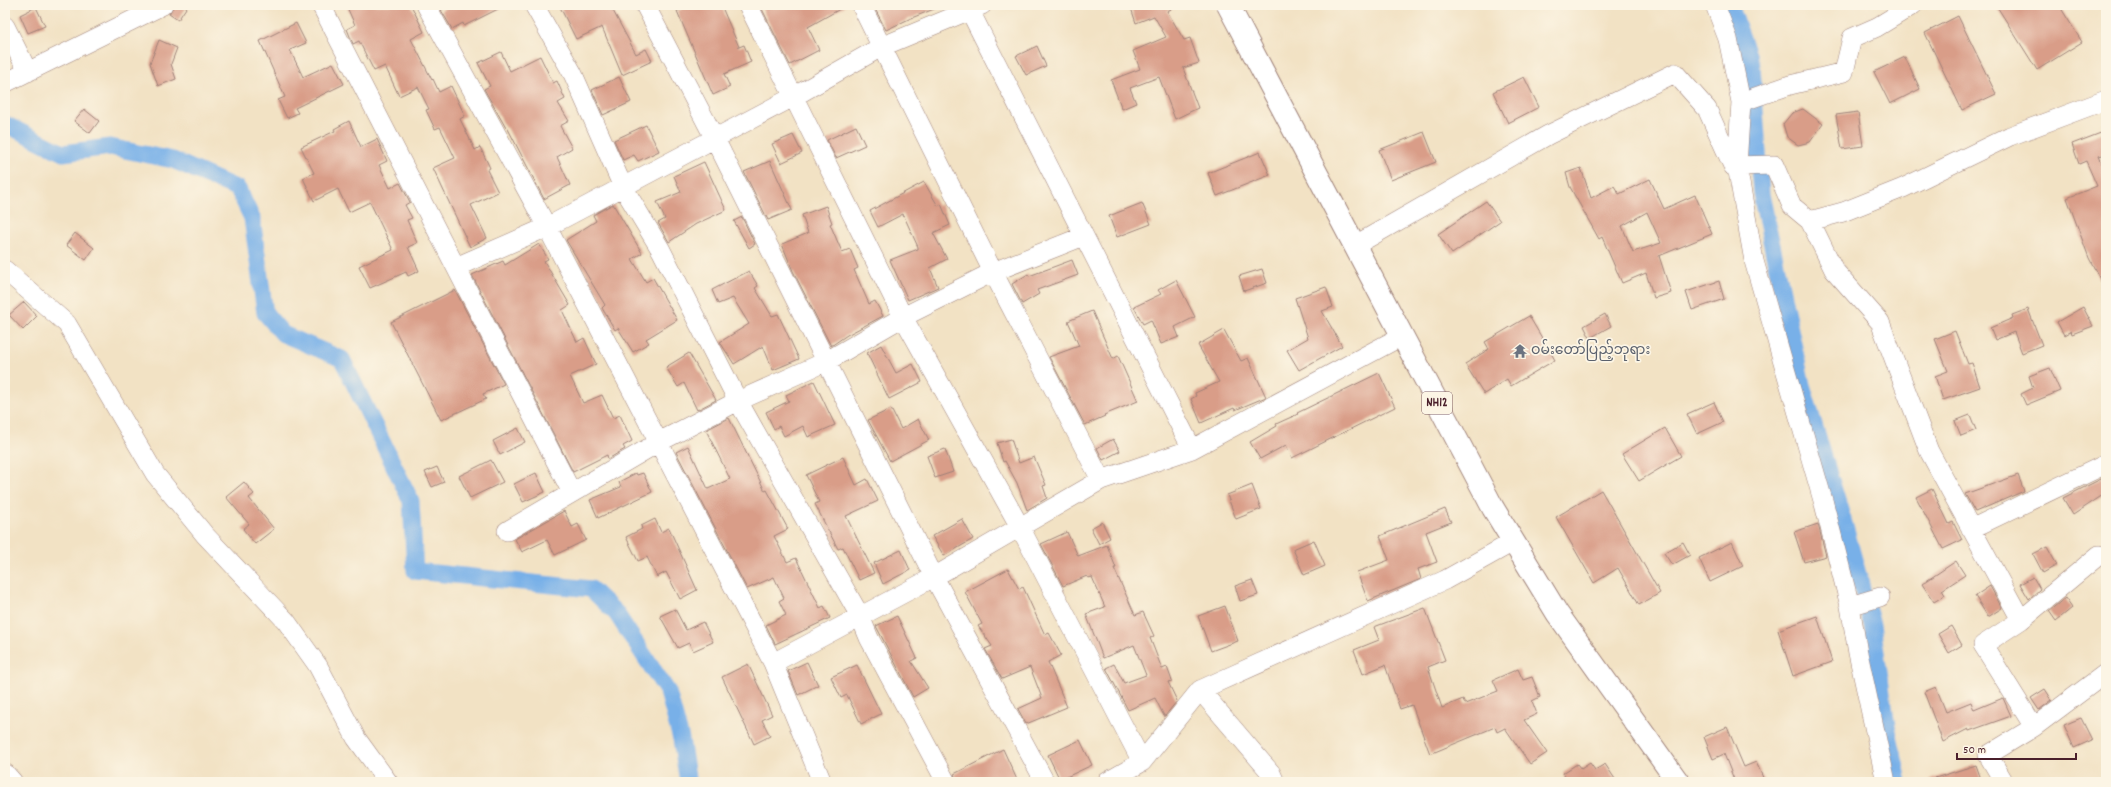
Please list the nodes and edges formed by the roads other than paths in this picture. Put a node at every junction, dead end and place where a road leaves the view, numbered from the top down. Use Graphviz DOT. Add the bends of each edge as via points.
graph roads {
  1 [pos="163,5"];
  2 [pos="321,5"];
  3 [pos="426,5"];
  4 [pos="534,5"];
  5 [pos="645,5"];
  6 [pos="748,5"];
  7 [pos="861,5"];
  8 [pos="1228,5"];
  9 [pos="1716,5"];
  10 [pos="1913,5"];
  11 [pos="973,7"];
  12 [pos="5,26"];
  13 [pos="881,47"];
  14 [pos="28,72"];
  15 [pos="5,83"];
  16 [pos="795,96"];
  17 [pos="1752,99"];
  18 [pos="2106,100"];
  19 [pos="715,139"];
  20 [pos="1742,166"];
  21 [pos="623,188"];
  22 [pos="1810,221"];
  23 [pos="547,227"];
  24 [pos="1084,236"];
  25 [pos="1354,246"];
  26 [pos="456,267"];
  27 [pos="5,270"];
  28 [pos="993,272"];
  29 [pos="903,317"];
  30 [pos="1402,336"];
  31 [pos="826,361"];
  32 [pos="738,401"];
  33 [pos="658,442"];
  34 [pos="1192,449"];
  35 [pos="2106,464"];
  36 [pos="1101,480"];
  37 [pos="572,493"];
  38 [pos="1020,527"];
  39 [pos="1971,529"];
  40 [pos="507,530"];
  41 [pos="1513,542"];
  42 [pos="2099,555"];
  43 [pos="934,577"];
  44 [pos="1880,596"];
  45 [pos="1850,606"];
  46 [pos="860,616"];
  47 [pos="2021,620"];
  48 [pos="773,663"];
  49 [pos="2106,673"];
  50 [pos="1200,690"];
  51 [pos="2034,727"];
  52 [pos="1142,762"];
  53 [pos="5,773"];
  54 [pos="1273,777"];
  55 [pos="13,782"];
  56 [pos="388,782"];
  57 [pos="822,782"];
  58 [pos="946,782"];
  59 [pos="1045,782"];
  60 [pos="1107,782"];
  61 [pos="1288,782"];
  62 [pos="1678,782"];
  63 [pos="1886,782"];
  64 [pos="2004,782"];
  1 -- 14 [label="street"];
  2 -- 26 [label="street"];
  3 -- 23 [label="street"];
  4 -- 21 [label="street" via="573,74"];
  5 -- 19 [label="street"];
  6 -- 16 [label="street"];
  7 -- 13 [label="street"];
  8 -- 25 [label="highway, NH12"];
  9 -- 17 [label="street"];
  10 -- 17 [label="street" via="1852,38 1844,72 1790,85"];
  11 -- 13 [label="street"];
  11 -- 24 [label="street"];
  12 -- 14 [label="street"];
  13 -- 16 [label="street"];
  13 -- 28 [label="street"];
  14 -- 15 [label="street"];
  16 -- 19 [label="street"];
  16 -- 29 [label="street"];
  17 -- 20 [label="street"];
  18 -- 22 [label="street" via="2010,136 1903,188 1843,212"];
  19 -- 21 [label="street"];
  19 -- 31 [label="street"];
  20 -- 22 [label="street" via="1774,166 1792,206"];
  20 -- 25 [label="street" via="1733,166 1707,109 1675,73 1548,135"];
  20 -- 45 [label="street" via="1754,260 1824,504"];
  21 -- 23 [label="street"];
  21 -- 32 [label="street" via="661,250"];
  22 -- 39 [label="street" via="1834,270 1880,322 1929,451"];
  23 -- 26 [label="street"];
  23 -- 33 [label="street"];
  24 -- 28 [label="street"];
  24 -- 34 [label="street"];
  25 -- 30 [label="highway, NH12"];
  26 -- 37 [label="street"];
  27 -- 56 [label="street" via="67,324 155,474 205,535 286,621 318,666 356,738"];
  28 -- 29 [label="street"];
  28 -- 36 [label="street"];
  29 -- 31 [label="street"];
  29 -- 38 [label="street"];
  30 -- 34 [label="street"];
  30 -- 41 [label="highway, NH12"];
  31 -- 32 [label="street"];
  31 -- 43 [label="street"];
  32 -- 33 [label="street"];
  32 -- 46 [label="street"];
  33 -- 37 [label="street"];
  33 -- 48 [label="street"];
  34 -- 36 [label="street"];
  35 -- 39 [label="street"];
  36 -- 38 [label="street"];
  37 -- 40 [label="street"];
  38 -- 43 [label="street"];
  38 -- 52 [label="street"];
  39 -- 47 [label="street"];
  41 -- 50 [label="street" via="1445,580"];
  41 -- 62 [label="highway, NH12" via="1557,613"];
  42 -- 47 [label="street"];
  43 -- 46 [label="street"];
  43 -- 59 [label="street"];
  44 -- 45 [label="street"];
  45 -- 63 [label="street"];
  46 -- 48 [label="street"];
  46 -- 58 [label="street" via="869,638"];
  47 -- 51 [label="street" via="1983,645"];
  48 -- 57 [label="street"];
  49 -- 51 [label="street"];
  50 -- 52 [label="street"];
  50 -- 54 [label="street"];
  51 -- 64 [label="street" via="1988,755"];
  52 -- 60 [label="street"];
  53 -- 55 [label="street"];
  54 -- 61 [label="street"];
}
